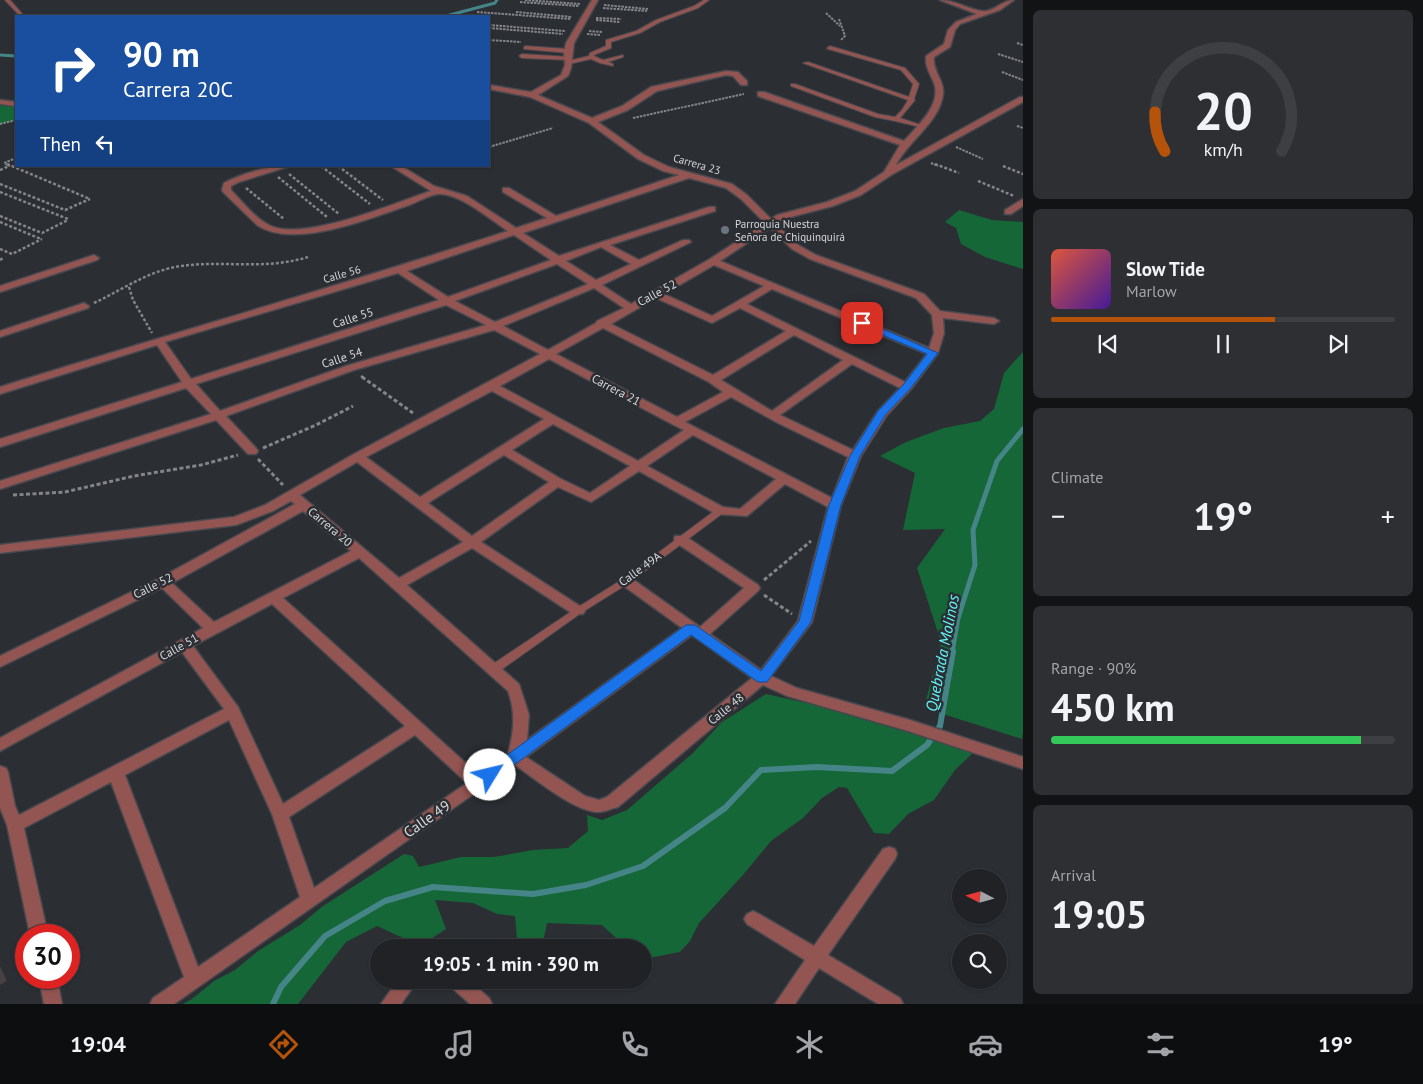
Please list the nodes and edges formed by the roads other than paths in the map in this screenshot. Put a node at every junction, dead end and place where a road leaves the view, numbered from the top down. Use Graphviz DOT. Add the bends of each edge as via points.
graph roads {
  1 [pos="7,0"];
  2 [pos="707,0"];
  3 [pos="943,0"];
  4 [pos="1011,0"];
  5 [pos="593,4"];
  6 [pos="983,14"];
  7 [pos="21,15"];
  8 [pos="526,48"];
  9 [pos="830,48"];
  10 [pos="538,49"];
  11 [pos="568,51"];
  12 [pos="522,56"];
  13 [pos="621,56"];
  14 [pos="534,57"];
  15 [pos="591,57"];
  16 [pos="569,60"];
  17 [pos="602,62"];
  18 [pos="806,63"];
  19 [pos="611,65"];
  20 [pos="744,83"];
  21 [pos="793,86"];
  22 [pos="490,87"];
  23 [pos="761,94"];
  24 [pos="532,95"];
  25 [pos="1023,99"];
  26 [pos="912,100"];
  27 [pos="0,102"];
  28 [pos="15,104"];
  29 [pos="896,119"];
  30 [pos="592,121"];
  31 [pos="922,127"];
  32 [pos="905,144"];
  33 [pos="284,167"];
  34 [pos="397,167"];
  35 [pos="888,173"];
  36 [pos="689,175"];
  37 [pos="506,190"];
  38 [pos="440,191"];
  39 [pos="1023,202"];
  40 [pos="712,209"];
  41 [pos="1008,212"];
  42 [pos="555,219"];
  43 [pos="770,224"];
  44 [pos="516,231"];
  45 [pos="686,242"];
  46 [pos="602,244"];
  47 [pos="94,258"];
  48 [pos="558,260"];
  49 [pos="713,261"];
  50 [pos="639,264"];
  51 [pos="399,270"];
  52 [pos="594,285"];
  53 [pos="773,285"];
  54 [pos="0,289"];
  55 [pos="656,294"];
  56 [pos="447,301"];
  57 [pos="741,305"];
  58 [pos="84,306"];
  59 [pos="629,307"];
  60 [pos="937,314"];
  61 [pos="994,321"];
  62 [pos="601,324"];
  63 [pos="495,326"];
  64 [pos="792,332"];
  65 [pos="0,334"];
  66 [pos="159,341"];
  67 [pos="933,353"];
  68 [pos="547,354"];
  69 [pos="850,360"];
  70 [pos="714,380"];
  71 [pos="188,383"];
  72 [pos="492,386"];
  73 [pos="907,387"];
  74 [pos="0,391"];
  75 [pos="731,392"];
  76 [pos="773,415"];
  77 [pos="219,416"];
  78 [pos="553,419"];
  79 [pos="676,422"];
  80 [pos="692,430"];
  81 [pos="0,443"];
  82 [pos="252,451"];
  83 [pos="505,451"];
  84 [pos="855,456"];
  85 [pos="358,457"];
  86 [pos="638,467"];
  87 [pos="784,478"];
  88 [pos="557,482"];
  89 [pos="0,485"];
  90 [pos="292,495"];
  91 [pos="419,503"];
  92 [pos="304,505"];
  93 [pos="835,505"];
  94 [pos="720,511"];
  95 [pos="680,539"];
  96 [pos="472,542"];
  97 [pos="0,549"];
  98 [pos="360,552"];
  99 [pos="626,581"];
  100 [pos="163,582"];
  101 [pos="398,584"];
  102 [pos="273,597"];
  103 [pos="578,610"];
  104 [pos="213,629"];
  105 [pos="696,631"];
  106 [pos="184,644"];
  107 [pos="0,662"];
  108 [pos="494,669"];
  109 [pos="762,678"];
  110 [pos="233,711"];
  111 [pos="416,727"];
  112 [pos="0,745"];
  113 [pos="515,757"];
  114 [pos="1023,763"];
  115 [pos="0,772"];
  116 [pos="116,773"];
  117 [pos="478,784"];
  118 [pos="4,808"];
  119 [pos="280,814"];
  120 [pos="15,825"];
  121 [pos="889,854"];
  122 [pos="310,901"];
  123 [pos="753,919"];
  124 [pos="37,924"];
  125 [pos="817,957"];
  126 [pos="194,980"];
  127 [pos="50,989"];
  128 [pos="402,989"];
  129 [pos="466,989"];
  130 [pos="53,1004"];
  131 [pos="159,1004"];
  132 [pos="390,1004"];
  133 [pos="484,1004"];
  134 [pos="784,1004"];
  135 [pos="894,1004"];
  1 -- 7 [label="lane"];
  2 -- 15 [label="lane" via="638,32 608,41 609,47"];
  3 -- 6 [label="street"];
  4 -- 6 [label="street"];
  5 -- 11 [label="street"];
  6 -- 31 [label="street" via="958,23 946,45 930,56 929,65 940,86 938,98"];
  8 -- 10 [label="lane"];
  9 -- 26 [label="lane" via="903,69 916,84"];
  10 -- 11 [label="lane"];
  10 -- 14 [label="lane"];
  11 -- 16 [label="street"];
  12 -- 14 [label="lane"];
  13 -- 17 [label="lane"];
  14 -- 16 [label="lane"];
  15 -- 16 [label="lane"];
  15 -- 17 [label="lane"];
  16 -- 24 [label="street" via="564,76"];
  17 -- 19 [label="lane"];
  18 -- 26 [label="lane"];
  20 -- 30 [label="street" via="735,74 726,73 654,88 624,108"];
  21 -- 29 [label="lane" via="877,116"];
  22 -- 24 [label="street, Carrera 23"];
  23 -- 32 [label="street"];
  24 -- 30 [label="street, Carrera 23"];
  25 -- 35 [label="street, Calle 52"];
  26 -- 29 [label="lane"];
  27 -- 28 [label="street"];
  29 -- 31 [label="lane"];
  30 -- 36 [label="street, Carrera 23" via="641,157"];
  31 -- 32 [label="street"];
  32 -- 35 [label="street"];
  33 -- 38 [label="street" via="236,180 227,185 226,190 266,227 282,232 327,227"];
  34 -- 38 [label="street"];
  35 -- 43 [label="street, Calle 52" via="858,193 830,204 780,216"];
  36 -- 42 [label="street, Calle 56"];
  36 -- 43 [label="street, Carrera 23" via="729,186"];
  37 -- 42 [label="street"];
  38 -- 44 [label="street" via="464,198"];
  39 -- 41 [label="street"];
  40 -- 46 [label="street, Calle 55"];
  42 -- 44 [label="street, Calle 56"];
  43 -- 49 [label="street, Calle 52"];
  43 -- 60 [label="street, Carrera 23" via="795,247 812,257 920,296"];
  44 -- 48 [label="street"];
  44 -- 51 [label="street, Calle 56"];
  45 -- 50 [label="street, Calle 54"];
  46 -- 48 [label="street, Calle 55"];
  46 -- 50 [label="street"];
  47 -- 54 [label="street"];
  48 -- 52 [label="street"];
  48 -- 56 [label="street, Calle 55"];
  49 -- 53 [label="street"];
  49 -- 55 [label="street, Calle 52"];
  50 -- 52 [label="street, Calle 54"];
  51 -- 56 [label="street, Carrera 21"];
  51 -- 66 [label="street, Calle 56"];
  52 -- 59 [label="street"];
  52 -- 63 [label="street, Calle 54"];
  53 -- 57 [label="street"];
  53 -- 67 [label="street"];
  55 -- 57 [label="street" via="712,320"];
  55 -- 59 [label="street, Calle 52"];
  56 -- 63 [label="street, Carrera 21"];
  56 -- 71 [label="street, Calle 55"];
  57 -- 64 [label="street"];
  58 -- 65 [label="street"];
  59 -- 62 [label="street, Calle 52"];
  60 -- 61 [label="street"];
  60 -- 67 [label="street, Calle 48" via="939,333"];
  62 -- 68 [label="street, Calle 52"];
  62 -- 70 [label="street"];
  63 -- 68 [label="street, Carrera 21"];
  63 -- 77 [label="street, Calle 54" via="350,368"];
  64 -- 69 [label="street"];
  64 -- 70 [label="street"];
  66 -- 71 [label="street"];
  66 -- 74 [label="street, Calle 56"];
  67 -- 73 [label="street, Calle 48"];
  68 -- 72 [label="street, Calle 52"];
  68 -- 79 [label="street, Carrera 21"];
  69 -- 73 [label="street"];
  69 -- 76 [label="street"];
  70 -- 75 [label="street"];
  71 -- 77 [label="street"];
  71 -- 81 [label="street, Calle 55"];
  72 -- 78 [label="street"];
  72 -- 85 [label="street, Calle 52"];
  73 -- 84 [label="street, Calle 48" via="882,413"];
  75 -- 76 [label="street"];
  75 -- 79 [label="street"];
  76 -- 84 [label="street"];
  77 -- 82 [label="street"];
  77 -- 89 [label="street, Calle 54"];
  78 -- 83 [label="street"];
  78 -- 86 [label="street"];
  79 -- 80 [label="street, Carrera 21"];
  80 -- 86 [label="street"];
  80 -- 87 [label="street, Carrera 21"];
  83 -- 88 [label="street"];
  83 -- 91 [label="street"];
  84 -- 93 [label="street, Calle 48"];
  85 -- 90 [label="street, Calle 52"];
  85 -- 91 [label="street"];
  86 -- 88 [label="street" via="591,498"];
  86 -- 94 [label="street"];
  87 -- 93 [label="street, Carrera 21"];
  87 -- 94 [label="street" via="743,513"];
  88 -- 96 [label="street"];
  90 -- 92 [label="street, Carrera 20"];
  90 -- 97 [label="street, Calle 52" via="270,508 236,521"];
  91 -- 96 [label="street"];
  92 -- 98 [label="street, Carrera 20"];
  92 -- 100 [label="street, Calle 52"];
  93 -- 109 [label="street, Calle 48" via="805,622"];
  94 -- 95 [label="lane, Calle 49A"];
  95 -- 99 [label="lane, Calle 49A"];
  95 -- 105 [label="street, Calle 49" via="753,588"];
  96 -- 101 [label="street"];
  96 -- 103 [label="street"];
  98 -- 101 [label="street, Carrera 20"];
  98 -- 102 [label="street, Calle 51"];
  99 -- 103 [label="lane, Calle 49A"];
  99 -- 105 [label="street"];
  100 -- 104 [label="street"];
  100 -- 107 [label="street, Calle 52"];
  101 -- 108 [label="street, Carrera 20"];
  102 -- 104 [label="street, Calle 51"];
  102 -- 111 [label="street"];
  103 -- 108 [label="lane, Calle 49A"];
  104 -- 106 [label="street, Calle 51"];
  105 -- 109 [label="street"];
  105 -- 113 [label="street, Calle 49"];
  106 -- 110 [label="street"];
  106 -- 112 [label="street, Calle 51"];
  108 -- 113 [label="street, Carrera 20" via="514,688 521,705 523,726"];
  109 -- 113 [label="street, Calle 48" via="612,802 599,806 580,801"];
  109 -- 114 [label="street" via="792,692"];
  110 -- 116 [label="street"];
  110 -- 119 [label="street"];
  111 -- 117 [label="street"];
  111 -- 119 [label="street"];
  113 -- 117 [label="street, Calle 49"];
  115 -- 118 [label="street"];
  116 -- 120 [label="street"];
  116 -- 126 [label="street"];
  117 -- 122 [label="street, Calle 49"];
  118 -- 120 [label="street"];
  119 -- 122 [label="street"];
  120 -- 124 [label="street"];
  121 -- 125 [label="street"];
  122 -- 126 [label="street, Calle 49"];
  123 -- 125 [label="street"];
  125 -- 134 [label="street"];
  125 -- 135 [label="street"];
  126 -- 131 [label="street, Calle 49"];
  127 -- 130 [label="street"];
  128 -- 132 [label="street"];
  129 -- 133 [label="street"];
}
